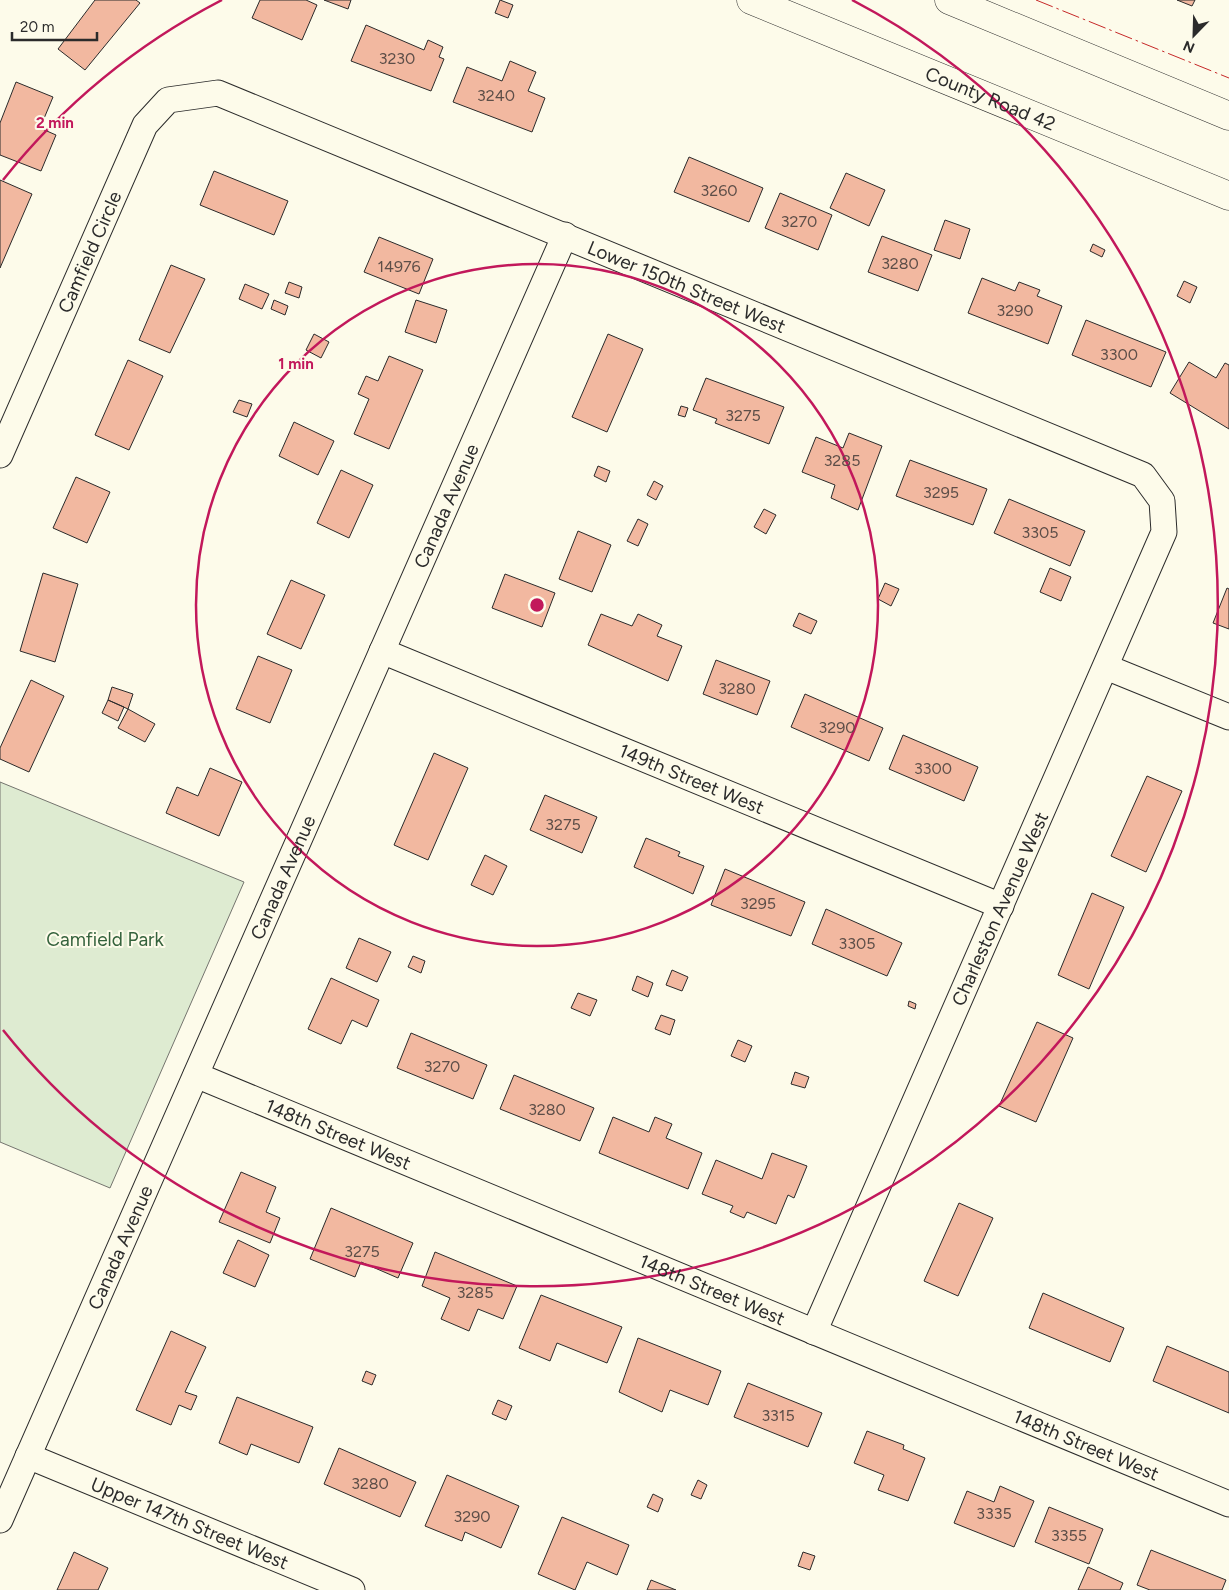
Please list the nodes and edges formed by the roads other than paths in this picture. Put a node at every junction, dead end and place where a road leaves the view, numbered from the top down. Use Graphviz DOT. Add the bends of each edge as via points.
graph roads {
  1 [pos="751,0"];
  2 [pos="949,0"];
  3 [pos="932,74"];
  4 [pos="218,93"];
  5 [pos="1229,116"];
  6 [pos="1229,186"];
  7 [pos="1229,196"];
  8 [pos="565,235"];
  9 [pos="0,456"];
  10 [pos="1151,486"];
  11 [pos="382,651"];
  12 [pos="1106,668"];
  13 [pos="1229,717"];
  14 [pos="1001,906"];
  15 [pos="196,1075"];
  16 [pos="814,1332"];
  17 [pos="28,1456"];
  18 [pos="1229,1504"];
  19 [pos="0,1520"];
  20 [pos="352,1590"];
  1 -- 3 [label="highway, County Road 42"];
  2 -- 5 [label="highway"];
  3 -- 6 [label="highway" via="999,92"];
  3 -- 7 [label="highway, County Road 42"];
  4 -- 8 [label="street, Lower 150th Street West"];
  4 -- 9 [label="street, Camfield Circle" via="168,100 145,125"];
  8 -- 10 [label="street, Lower 150th Street West" via="1143,475"];
  8 -- 11 [label="street, Canada Avenue"];
  10 -- 12 [label="street, Charleston Avenue West" via="1162,501 1164,532"];
  11 -- 14 [label="street, 149th Street West"];
  11 -- 15 [label="street, Canada Avenue"];
  12 -- 13 [label="street"];
  12 -- 14 [label="street, Charleston Avenue West"];
  14 -- 16 [label="street, Charleston Avenue West"];
  15 -- 16 [label="street, 148th Street West"];
  15 -- 17 [label="street, Canada Avenue"];
  16 -- 18 [label="street, 148th Street West"];
  17 -- 19 [label="street, Canada Avenue"];
  17 -- 20 [label="street, Upper 147th Street West"];
}
